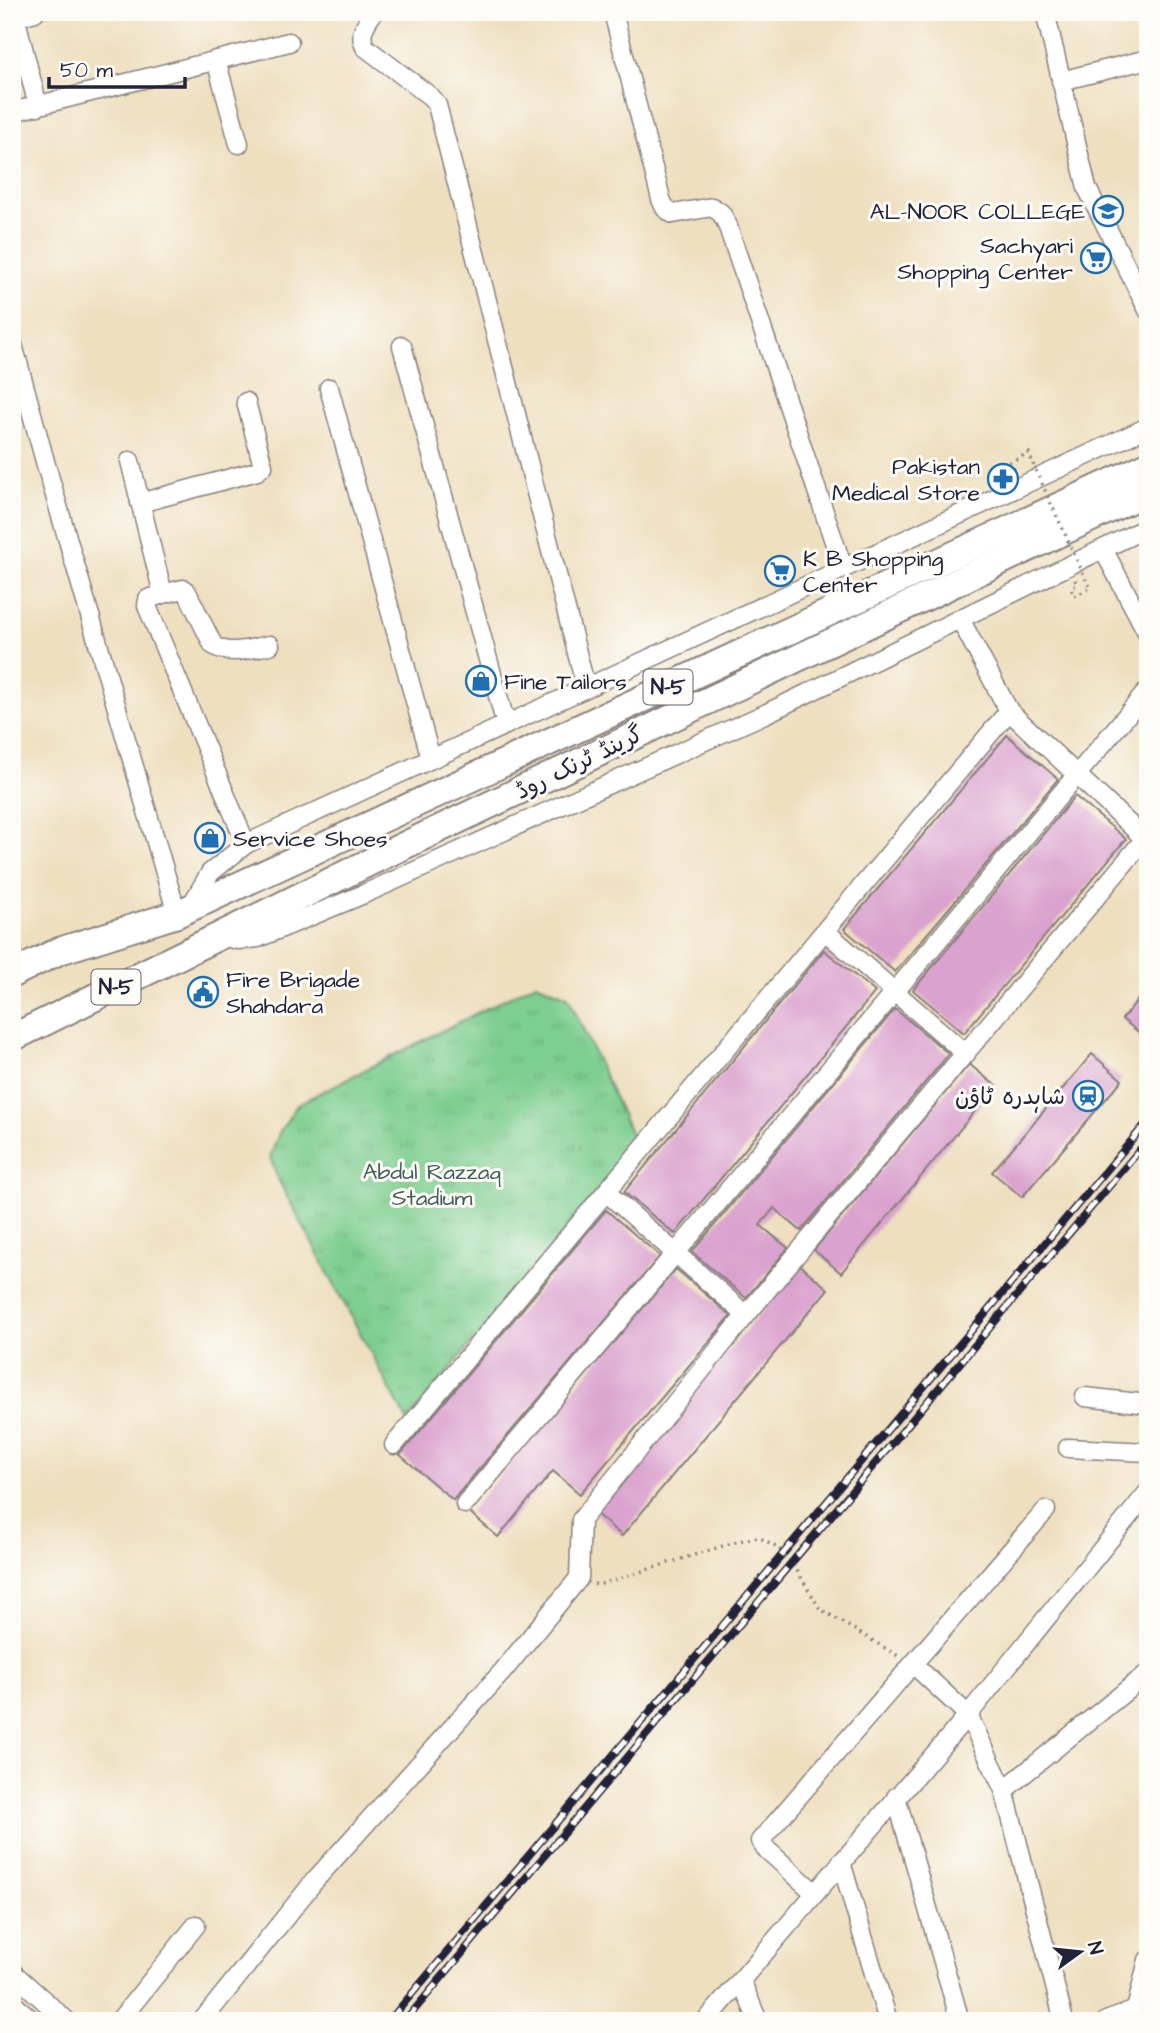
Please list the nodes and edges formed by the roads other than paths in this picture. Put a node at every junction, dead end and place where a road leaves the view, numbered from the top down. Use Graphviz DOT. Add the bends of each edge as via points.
graph roads {
  1 [pos="35,12"];
  2 [pos="373,12"];
  3 [pos="613,12"];
  4 [pos="1045,12"];
  5 [pos="15,15"];
  6 [pos="289,42"];
  7 [pos="1148,59"];
  8 [pos="216,60"];
  9 [pos="1061,81"];
  10 [pos="38,106"];
  11 [pos="12,112"];
  12 [pos="239,144"];
  13 [pos="1148,310"];
  14 [pos="12,341"];
  15 [pos="402,346"];
  16 [pos="329,388"];
  17 [pos="246,402"];
  18 [pos="1148,427"];
  19 [pos="130,461"];
  20 [pos="1148,465"];
  21 [pos="1148,491"];
  22 [pos="140,503"];
  23 [pos="1148,527"];
  24 [pos="1103,549"];
  25 [pos="843,568"];
  26 [pos="163,594"];
  27 [pos="960,619"];
  28 [pos="1148,634"];
  29 [pos="270,645"];
  30 [pos="586,688"];
  31 [pos="1148,690"];
  32 [pos="1009,711"];
  33 [pos="506,725"];
  34 [pos="431,759"];
  35 [pos="1077,775"];
  36 [pos="1146,837"];
  37 [pos="246,844"];
  38 [pos="183,911"];
  39 [pos="825,931"];
  40 [pos="220,936"];
  41 [pos="12,974"];
  42 [pos="895,992"];
  43 [pos="12,1038"];
  44 [pos="966,1054"];
  45 [pos="606,1192"];
  46 [pos="675,1253"];
  47 [pos="746,1315"];
  48 [pos="1086,1397"];
  49 [pos="1148,1404"];
  50 [pos="394,1445"];
  51 [pos="1068,1448"];
  52 [pos="1148,1452"];
  53 [pos="1148,1492"];
  54 [pos="465,1504"];
  55 [pos="1046,1510"];
  56 [pos="913,1664"];
  57 [pos="1148,1673"];
  58 [pos="968,1715"];
  59 [pos="1004,1790"];
  60 [pos="896,1797"];
  61 [pos="841,1862"];
  62 [pos="815,1892"];
  63 [pos="197,1925"];
  64 [pos="1148,1960"];
  65 [pos="12,1972"];
  66 [pos="741,1980"];
  67 [pos="12,2003"];
  68 [pos="1142,2008"];
  69 [pos="33,2021"];
  70 [pos="67,2021"];
  71 [pos="119,2021"];
  72 [pos="202,2021"];
  73 [pos="706,2021"];
  74 [pos="758,2021"];
  75 [pos="888,2021"];
  76 [pos="960,2021"];
  77 [pos="1064,2021"];
  78 [pos="1106,2021"];
  1 -- 5 [label="street"];
  2 -- 30 [label="street" via="361,38 365,47 437,105"];
  3 -- 25 [label="street" via="661,199 673,214 712,207 727,225"];
  4 -- 9 [label="street"];
  5 -- 10 [label="street"];
  6 -- 8 [label="street"];
  7 -- 9 [label="street"];
  8 -- 10 [label="street"];
  8 -- 12 [label="street"];
  9 -- 13 [label="street" via="1087,188"];
  10 -- 11 [label="street"];
  14 -- 38 [label="street"];
  15 -- 33 [label="street"];
  16 -- 34 [label="street"];
  17 -- 22 [label="street" via="263,466"];
  18 -- 25 [label="street"];
  19 -- 22 [label="street"];
  20 -- 38 [label="highway, گرینڈ ٹرنک روڈ / N-5"];
  21 -- 40 [label="highway, گرینڈ ٹرنک روڈ / N-5"];
  22 -- 26 [label="street"];
  23 -- 24 [label="street"];
  24 -- 27 [label="street"];
  24 -- 28 [label="street"];
  25 -- 30 [label="street"];
  26 -- 29 [label="street" via="187,592 213,645 221,650"];
  26 -- 37 [label="street" via="148,599 147,606"];
  27 -- 32 [label="street"];
  27 -- 40 [label="street" via="767,713 364,894 258,938"];
  30 -- 33 [label="street"];
  31 -- 35 [label="street"];
  32 -- 35 [label="street"];
  32 -- 39 [label="street"];
  33 -- 34 [label="street"];
  34 -- 37 [label="street"];
  35 -- 36 [label="street"];
  35 -- 42 [label="street"];
  36 -- 44 [label="street"];
  37 -- 38 [label="street" via="210,873"];
  38 -- 41 [label="highway, گرینڈ ٹرنک روڈ / N-5" via="59,951"];
  39 -- 42 [label="street"];
  39 -- 45 [label="street"];
  40 -- 43 [label="highway, گرینڈ ٹرنک روڈ / N-5"];
  42 -- 44 [label="street"];
  42 -- 46 [label="street"];
  44 -- 47 [label="street"];
  45 -- 46 [label="street"];
  45 -- 50 [label="street"];
  46 -- 47 [label="street"];
  46 -- 54 [label="street"];
  47 -- 72 [label="street" via="581,1520 579,1578 503,1671 316,1879"];
  48 -- 49 [label="street"];
  51 -- 52 [label="street"];
  53 -- 58 [label="street"];
  55 -- 56 [label="street"];
  56 -- 58 [label="street"];
  56 -- 62 [label="street" via="761,1841"];
  57 -- 59 [label="street"];
  58 -- 59 [label="street"];
  58 -- 60 [label="street"];
  59 -- 77 [label="street"];
  60 -- 61 [label="street"];
  60 -- 76 [label="street"];
  61 -- 62 [label="street"];
  61 -- 75 [label="street"];
  62 -- 66 [label="street"];
  63 -- 71 [label="street"];
  64 -- 68 [label="street"];
  65 -- 70 [label="street"];
  66 -- 73 [label="street"];
  66 -- 74 [label="street"];
  67 -- 69 [label="street"];
  68 -- 78 [label="street"];
}
